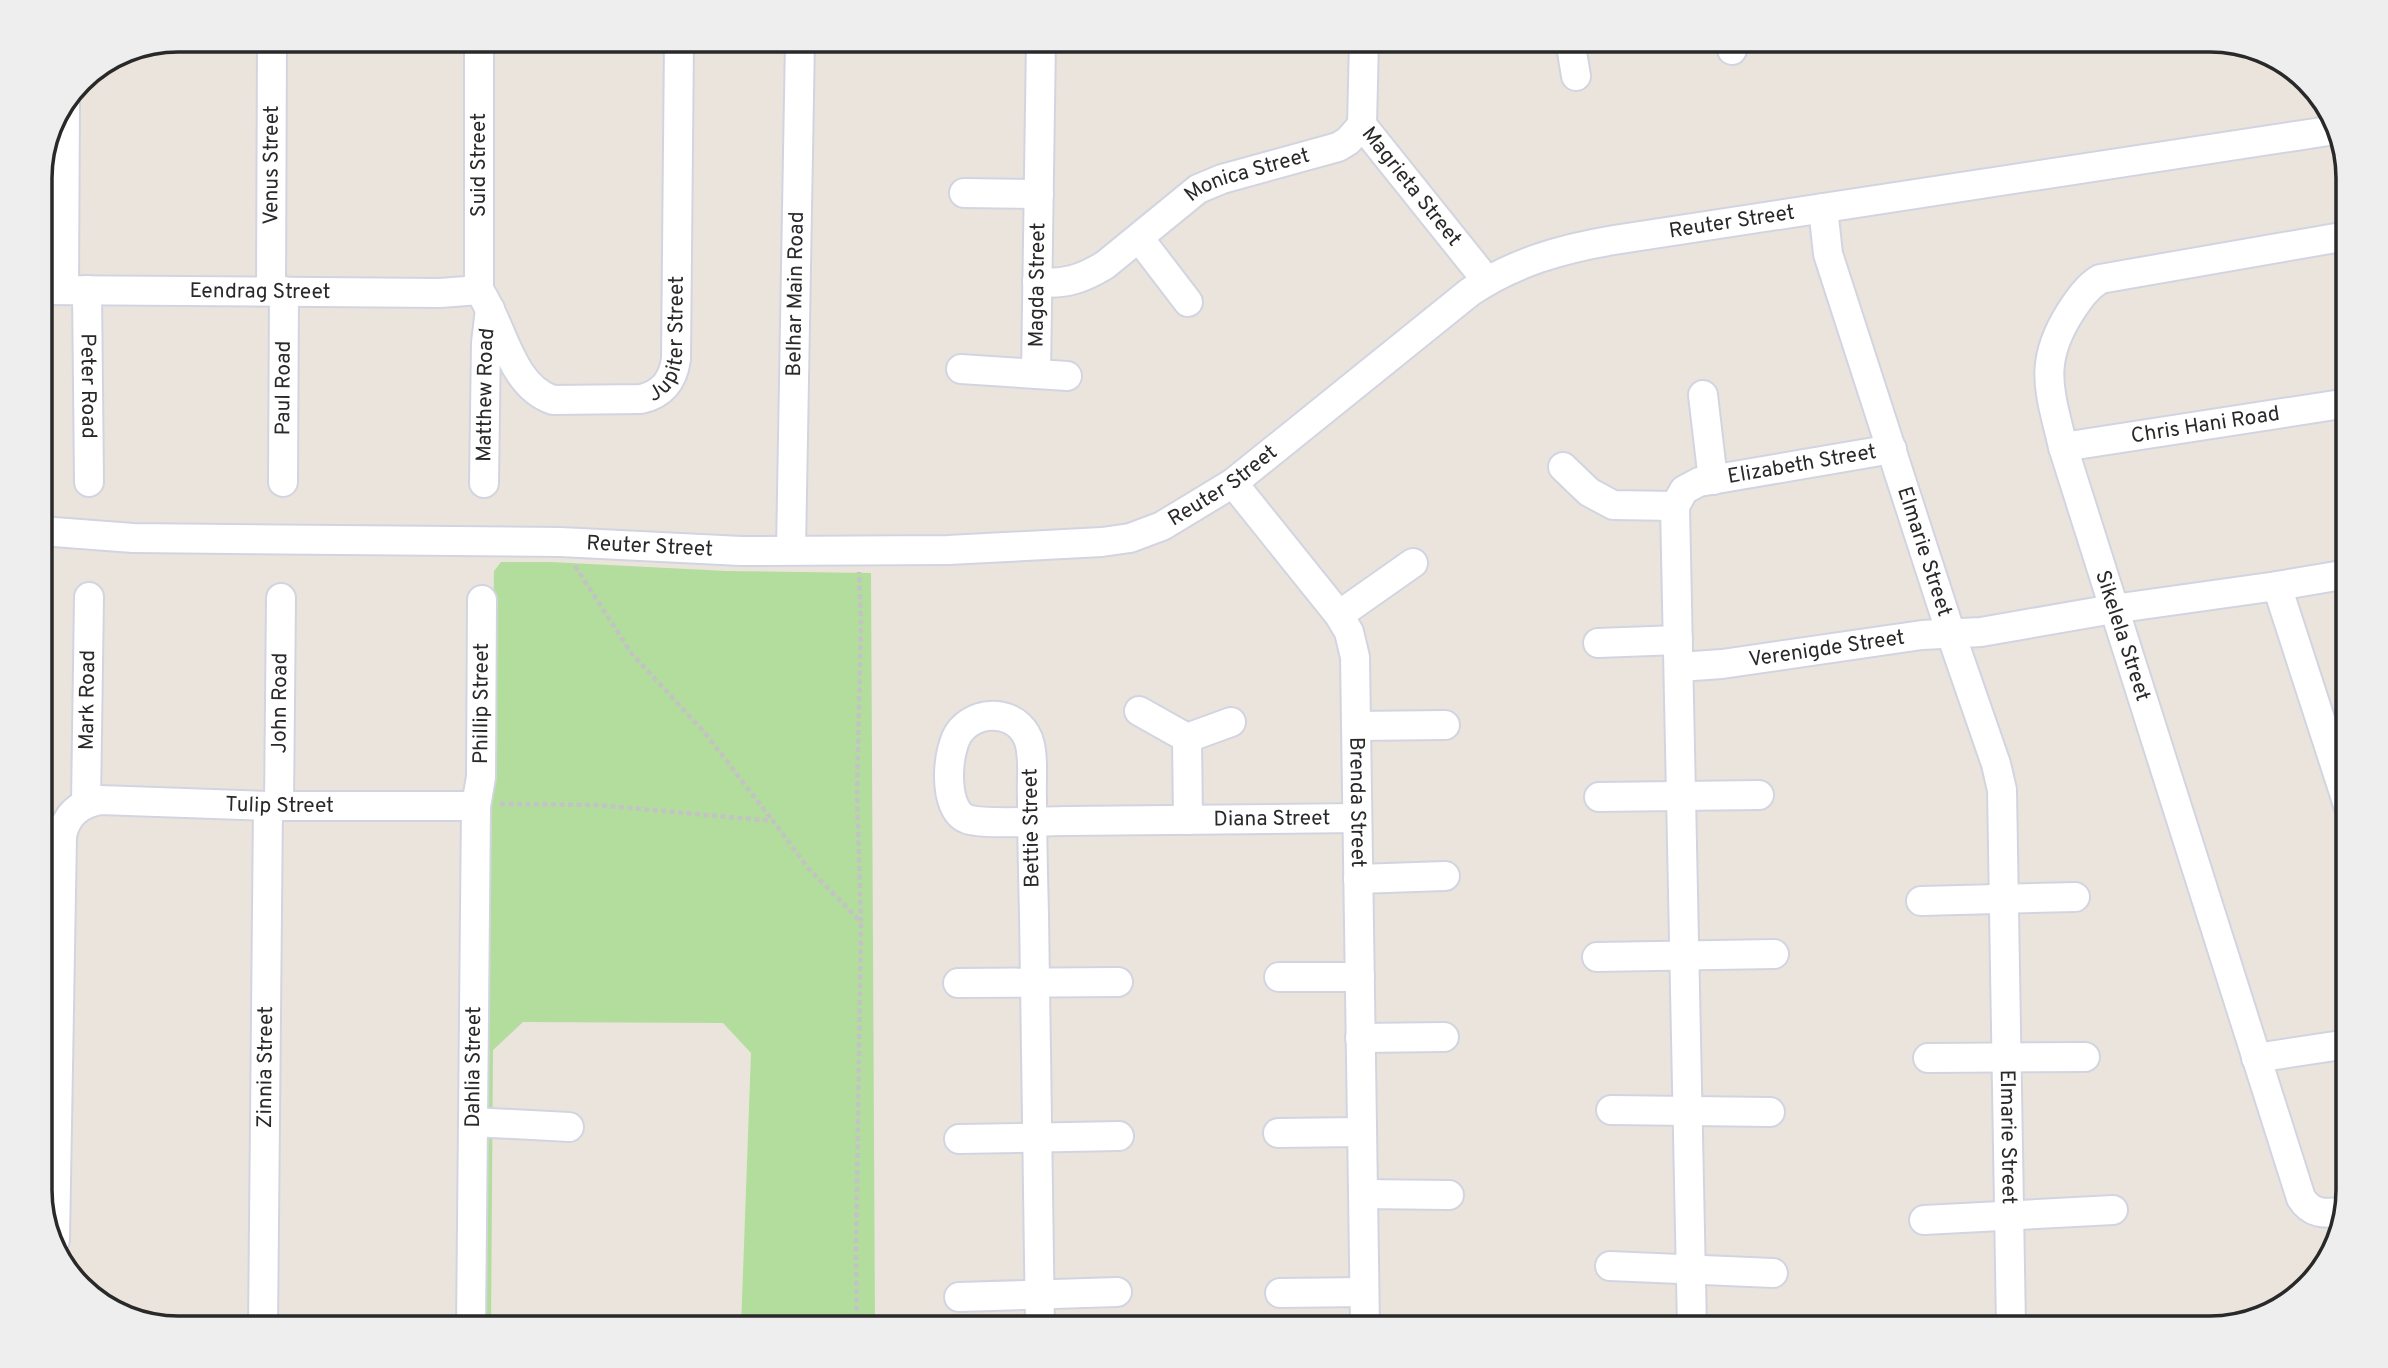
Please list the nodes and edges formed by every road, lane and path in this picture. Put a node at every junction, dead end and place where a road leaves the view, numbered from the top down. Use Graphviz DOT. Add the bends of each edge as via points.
graph roads {
  1 [pos="1364,52"];
  2 [pos="1572,52"];
  3 [pos="272,53"];
  4 [pos="479,53"];
  5 [pos="678,53"];
  6 [pos="800,53"];
  7 [pos="1041,53"];
  8 [pos="1576,76"];
  9 [pos="65,125"];
  10 [pos="1363,125"];
  11 [pos="2326,131"];
  12 [pos="964,193"];
  13 [pos="1039,194"];
  14 [pos="1823,208"];
  15 [pos="1139,238"];
  16 [pos="2335,238"];
  17 [pos="1487,281"];
  18 [pos="1037,282"];
  19 [pos="64,290"];
  20 [pos="278,291"];
  21 [pos="484,298"];
  22 [pos="1188,302"];
  23 [pos="961,369"];
  24 [pos="1036,374"];
  25 [pos="1067,376"];
  26 [pos="1703,395"];
  27 [pos="2335,405"];
  28 [pos="2063,447"];
  29 [pos="1892,449"];
  30 [pos="1563,467"];
  31 [pos="1713,480"];
  32 [pos="89,482"];
  33 [pos="283,482"];
  34 [pos="1233,483"];
  35 [pos="484,484"];
  36 [pos="1675,506"];
  37 [pos="53,532"];
  38 [pos="559,542"];
  39 [pos="858,550"];
  40 [pos="791,551"];
  41 [pos="1413,563"];
  42 [pos="2335,576"];
  43 [pos="2277,586"];
  44 [pos="89,597"];
  45 [pos="281,598"];
  46 [pos="482,600"];
  47 [pos="2113,609"];
  48 [pos="1339,615"];
  49 [pos="1951,634"];
  50 [pos="1598,643"];
  51 [pos="1678,654"];
  52 [pos="1139,711"];
  53 [pos="1231,722"];
  54 [pos="1445,724"];
  55 [pos="1356,726"];
  56 [pos="1187,738"];
  57 [pos="2336,767"];
  58 [pos="1759,795"];
  59 [pos="1681,796"];
  60 [pos="1599,797"];
  61 [pos="86,803"];
  62 [pos="274,806"];
  63 [pos="476,806"];
  64 [pos="1357,818"];
  65 [pos="1188,820"];
  66 [pos="773,821"];
  67 [pos="1032,821"];
  68 [pos="1445,876"];
  69 [pos="1358,879"];
  70 [pos="2075,897"];
  71 [pos="2004,899"];
  72 [pos="1921,901"];
  73 [pos="862,922"];
  74 [pos="53,938"];
  75 [pos="1774,954"];
  76 [pos="1684,956"];
  77 [pos="1597,957"];
  78 [pos="1279,977"];
  79 [pos="1360,977"];
  80 [pos="1035,982"];
  81 [pos="1118,982"];
  82 [pos="958,983"];
  83 [pos="1444,1037"];
  84 [pos="1360,1038"];
  85 [pos="2336,1046"];
  86 [pos="2007,1057"];
  87 [pos="2085,1057"];
  88 [pos="1928,1058"];
  89 [pos="2256,1058"];
  90 [pos="1611,1110"];
  91 [pos="1688,1111"];
  92 [pos="1770,1112"];
  93 [pos="473,1122"];
  94 [pos="569,1127"];
  95 [pos="1362,1132"];
  96 [pos="1278,1133"];
  97 [pos="1119,1136"];
  98 [pos="1037,1137"];
  99 [pos="959,1139"];
  100 [pos="53,1181"];
  101 [pos="1363,1194"];
  102 [pos="1450,1195"];
  103 [pos="54,1203"];
  104 [pos="2113,1210"];
  105 [pos="2333,1212"];
  106 [pos="2009,1216"];
  107 [pos="1924,1220"];
  108 [pos="1610,1266"];
  109 [pos="1691,1269"];
  110 [pos="1773,1273"];
  111 [pos="1117,1292"];
  112 [pos="1364,1292"];
  113 [pos="1280,1293"];
  114 [pos="1039,1295"];
  115 [pos="959,1297"];
  116 [pos="263,1316"];
  117 [pos="471,1316"];
  118 [pos="857,1316"];
  119 [pos="1040,1316"];
  120 [pos="1365,1316"];
  121 [pos="1692,1316"];
  122 [pos="2011,1316"];
  1 -- 10 [label="street, Magrieta Street"];
  2 -- 8 [label="street"];
  3 -- 20 [label="street, Venus Street"];
  4 -- 21 [label="street, Suid Street"];
  5 -- 21 [label="street, Jupiter Street" via="676,359 666,385 641,399 553,400 540,396 518,373"];
  6 -- 40 [label="street, Belhar Main Road"];
  7 -- 13 [label="street, Magda Street"];
  9 -- 19 [label="street, Peter Road"];
  10 -- 15 [label="street, Monica Street" via="1338,147 1205,186"];
  10 -- 17 [label="street, Magrieta Street"];
  11 -- 14 [label="street, Reuter Street"];
  12 -- 13 [label="street, Magda Street"];
  13 -- 18 [label="street, Magda Street"];
  14 -- 17 [label="street, Reuter Street" via="1584,245 1531,259"];
  14 -- 29 [label="street, Elmarie Street" via="1828,254"];
  15 -- 18 [label="street, Monica Street" via="1082,278 1059,284"];
  15 -- 22 [label="street"];
  16 -- 28 [label="street, Sikelela Street" via="2107,276 2091,285 2066,320 2049,358 2049,387"];
  17 -- 34 [label="street, Reuter Street"];
  18 -- 24 [label="street, Magda Street"];
  19 -- 20 [label="street, Eendrag Street"];
  19 -- 32 [label="street, Peter Road"];
  20 -- 21 [label="street, Eendrag Street" via="440,293"];
  20 -- 33 [label="street, Paul Road"];
  21 -- 35 [label="street, Matthew Road"];
  23 -- 24 [label="street, Magda Street"];
  24 -- 25 [label="street, Magda Street"];
  26 -- 31 [label="street, Elizabeth Street"];
  27 -- 28 [label="street, Chris Hani Road"];
  28 -- 47 [label="street, Sikelela Street"];
  29 -- 31 [label="street, Elizabeth Street"];
  29 -- 49 [label="street, Elmarie Street"];
  30 -- 36 [label="street" via="1589,492 1613,505"];
  31 -- 36 [label="street, Elizabeth Street" via="1691,485"];
  34 -- 39 [label="street, Reuter Street" via="1163,526 1130,538 948,550"];
  34 -- 48 [label="street, Brenda Street"];
  36 -- 51 [label="street"];
  37 -- 38 [label="street, Reuter Street" via="133,538"];
  38 -- 40 [label="street, Reuter Street"];
  38 -- 66 [label="path" via="632,654 705,733"];
  39 -- 40 [label="street, Reuter Street"];
  39 -- 73 [label="path" via="857,793"];
  41 -- 48 [label="street"];
  42 -- 43 [label="street, Verenigde Street"];
  43 -- 47 [label="street, Verenigde Street"];
  43 -- 57 [label="street"];
  44 -- 61 [label="street, Mark Road"];
  45 -- 62 [label="street, John Road"];
  46 -- 63 [label="street, Phillip Street" via="481,777"];
  47 -- 49 [label="street, Verenigde Street"];
  47 -- 89 [label="street, Sikelela Street"];
  48 -- 55 [label="street, Brenda Street" via="1355,657"];
  49 -- 51 [label="street, Verenigde Street" via="1722,664"];
  49 -- 71 [label="street, Elmarie Street" via="2000,777"];
  50 -- 51 [label="street"];
  51 -- 59 [label="street"];
  52 -- 56 [label="street"];
  53 -- 56 [label="street"];
  54 -- 55 [label="street, Brenda Street"];
  55 -- 64 [label="street, Brenda Street"];
  56 -- 65 [label="street, Diana Street"];
  58 -- 59 [label="street"];
  59 -- 60 [label="street"];
  59 -- 76 [label="street"];
  61 -- 62 [label="street, Tulip Street"];
  61 -- 74 [label="street" via="68,818 62,836"];
  62 -- 63 [label="street, Tulip Street"];
  62 -- 116 [label="street, Zinnia Street"];
  63 -- 66 [label="path" via="597,805"];
  63 -- 93 [label="street, Dahlia Street"];
  64 -- 65 [label="street, Diana Street"];
  64 -- 69 [label="street, Brenda Street"];
  65 -- 67 [label="street, Diana Street"];
  66 -- 73 [label="path" via="808,868"];
  67 -- 67 [label="street, Bettie Street" via="1026,734 1006,717 974,720 961,730 951,749 955,810 970,820"];
  67 -- 80 [label="street, Bettie Street"];
  68 -- 69 [label="street, Brenda Street"];
  69 -- 79 [label="street, Brenda Street"];
  70 -- 71 [label="street"];
  71 -- 72 [label="street"];
  71 -- 86 [label="street, Elmarie Street"];
  73 -- 118 [label="path"];
  75 -- 76 [label="street"];
  76 -- 77 [label="street"];
  76 -- 91 [label="street"];
  78 -- 79 [label="street"];
  79 -- 84 [label="street, Brenda Street"];
  80 -- 81 [label="street"];
  80 -- 82 [label="street"];
  80 -- 98 [label="street, Bettie Street"];
  83 -- 84 [label="street"];
  84 -- 95 [label="street, Brenda Street"];
  85 -- 89 [label="street"];
  86 -- 87 [label="street, Elmarie Street"];
  86 -- 88 [label="street, Elmarie Street"];
  86 -- 106 [label="street, Elmarie Street"];
  89 -- 105 [label="street, Sikelela Street" via="2301,1198 2310,1209"];
  90 -- 91 [label="street"];
  91 -- 92 [label="street"];
  91 -- 109 [label="street"];
  93 -- 94 [label="street"];
  93 -- 117 [label="street, Dahlia Street"];
  95 -- 96 [label="street"];
  95 -- 101 [label="street, Brenda Street"];
  97 -- 98 [label="street"];
  98 -- 99 [label="street"];
  98 -- 114 [label="street, Bettie Street"];
  100 -- 103 [label="street"];
  101 -- 102 [label="street"];
  101 -- 112 [label="street, Brenda Street"];
  104 -- 106 [label="street, Elmarie Street"];
  106 -- 107 [label="street, Elmarie Street"];
  106 -- 122 [label="street, Elmarie Street"];
  108 -- 109 [label="street"];
  109 -- 110 [label="street"];
  109 -- 121 [label="street"];
  111 -- 114 [label="street"];
  112 -- 113 [label="street"];
  112 -- 120 [label="street, Brenda Street"];
  114 -- 115 [label="street"];
  114 -- 119 [label="street, Bettie Street"];
}
